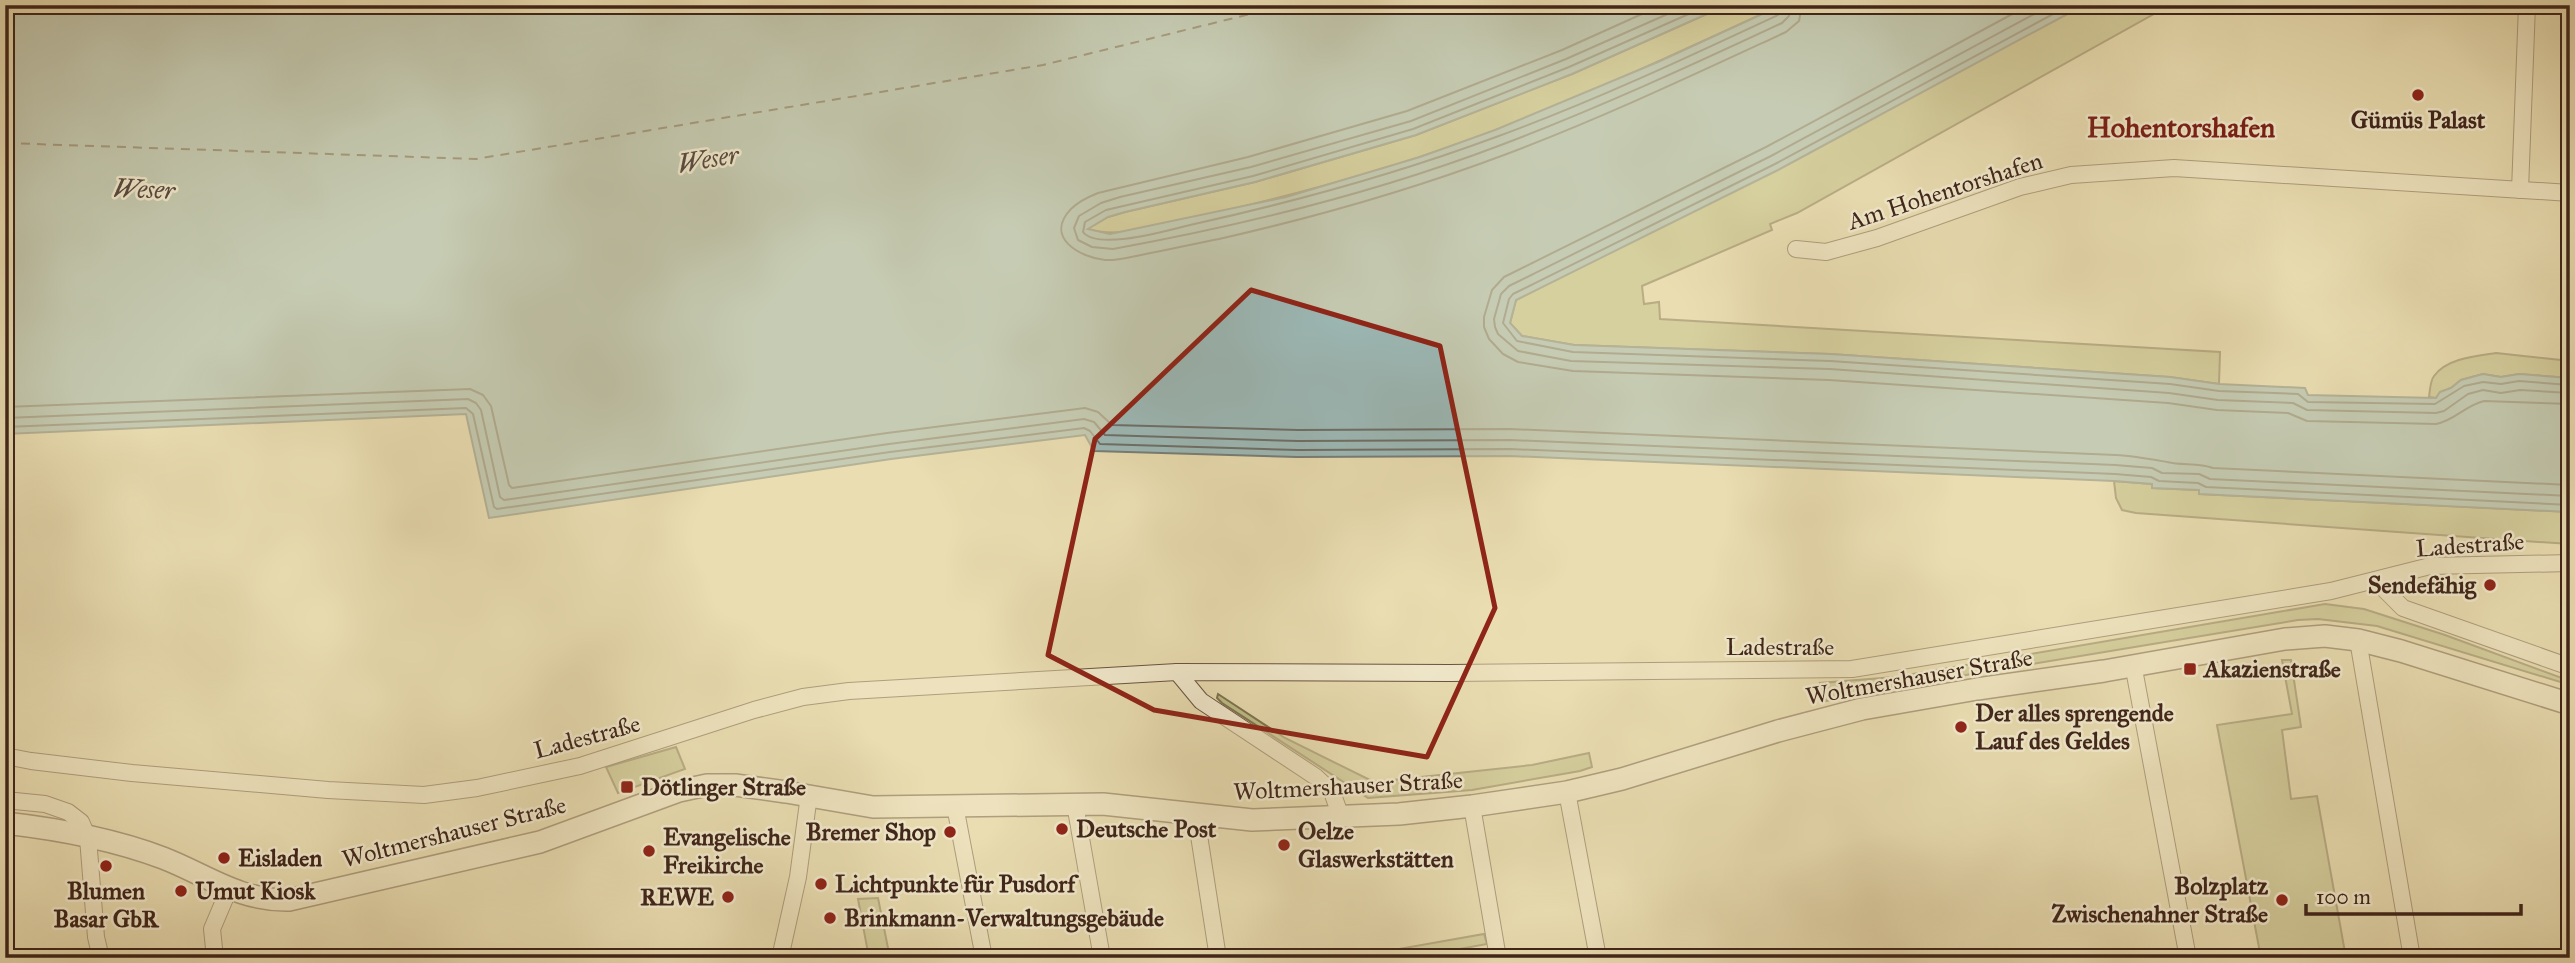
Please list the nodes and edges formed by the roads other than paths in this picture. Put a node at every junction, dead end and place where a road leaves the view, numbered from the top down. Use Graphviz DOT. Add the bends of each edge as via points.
graph roads {
  1 [pos="2527,5"];
  2 [pos="2520,190"];
  3 [pos="2570,193"];
  4 [pos="1796,249"];
  5 [pos="2570,563"];
  6 [pos="2376,581"];
  7 [pos="2358,640"];
  8 [pos="2133,664"];
  9 [pos="2570,667"];
  10 [pos="1177,672"];
  11 [pos="2570,704"];
  12 [pos="5,756"];
  13 [pos="1567,792"];
  14 [pos="809,795"];
  15 [pos="5,800"];
  16 [pos="1075,804"];
  17 [pos="956,806"];
  18 [pos="1472,806"];
  19 [pos="1196,816"];
  20 [pos="1341,817"];
  21 [pos="5,823"];
  22 [pos="88,838"];
  23 [pos="229,889"];
  24 [pos="101,958"];
  25 [pos="215,958"];
  26 [pos="780,958"];
  27 [pos="984,958"];
  28 [pos="1102,958"];
  29 [pos="1218,958"];
  30 [pos="1498,958"];
  31 [pos="1598,958"];
  32 [pos="2188,958"];
  33 [pos="2412,958"];
  1 -- 2 [label="street"];
  2 -- 3 [label="street, Am Hohentorshafen"];
  2 -- 4 [label="street, Am Hohentorshafen" via="2174,168 2071,174 1826,252"];
  5 -- 6 [label="street, Ladestraße" via="2430,566"];
  6 -- 9 [label="street" via="2403,608"];
  6 -- 10 [label="street, Ladestraße" via="1852,669"];
  7 -- 8 [label="street, Woltmershauser Straße" via="2325,636 2285,639"];
  7 -- 11 [label="street, Woltmershauser Straße"];
  7 -- 33 [label="street"];
  8 -- 13 [label="street, Woltmershauser Straße" via="1862,709"];
  8 -- 32 [label="street"];
  10 -- 12 [label="street, Ladestraße" via="803,697 580,766 424,796 132,773"];
  10 -- 20 [label="street" via="1201,701 1316,777 1332,792"];
  13 -- 18 [label="street, Woltmershauser Straße"];
  13 -- 31 [label="street"];
  14 -- 17 [label="street, Woltmershauser Straße" via="873,807"];
  14 -- 23 [label="street, Woltmershauser Straße" via="707,785 678,791 540,842 300,898 258,899"];
  14 -- 26 [label="street"];
  15 -- 22 [label="street" via="45,804 68,812 81,822"];
  16 -- 17 [label="street, Woltmershauser Straße"];
  16 -- 19 [label="street, Woltmershauser Straße" via="1135,806"];
  16 -- 28 [label="street"];
  17 -- 27 [label="street"];
  18 -- 20 [label="street, Woltmershauser Straße"];
  18 -- 30 [label="street"];
  19 -- 20 [label="street, Woltmershauser Straße" via="1252,820"];
  19 -- 29 [label="street"];
  21 -- 22 [label="street, Woltmershauser Straße"];
  22 -- 23 [label="street, Woltmershauser Straße" via="162,858"];
  22 -- 24 [label="street"];
  23 -- 25 [label="street" via="212,929"];
}
